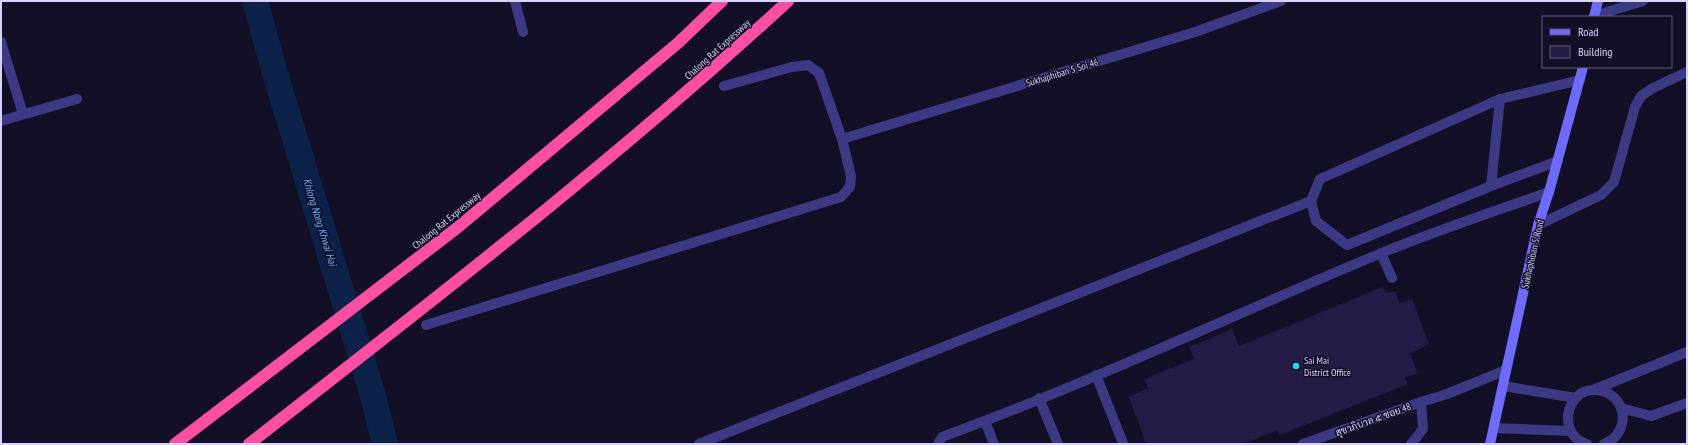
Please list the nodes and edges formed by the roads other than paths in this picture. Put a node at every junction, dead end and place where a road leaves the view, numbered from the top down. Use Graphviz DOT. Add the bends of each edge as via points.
graph roads {
  1 [pos="515,1"];
  2 [pos="722,1"];
  3 [pos="788,1"];
  4 [pos="1281,1"];
  5 [pos="1598,1"];
  6 [pos="1643,1"];
  7 [pos="1594,16"];
  8 [pos="1597,16"];
  9 [pos="522,32"];
  10 [pos="1,42"];
  11 [pos="1582,68"];
  12 [pos="1687,72"];
  13 [pos="1580,80"];
  14 [pos="724,86"];
  15 [pos="77,99"];
  16 [pos="1500,99"];
  17 [pos="23,114"];
  18 [pos="1,121"];
  19 [pos="842,139"];
  20 [pos="1558,161"];
  21 [pos="1491,186"];
  22 [pos="1549,192"];
  23 [pos="1311,201"];
  24 [pos="1538,225"];
  25 [pos="1381,253"];
  26 [pos="1392,278"];
  27 [pos="426,325"];
  28 [pos="1687,352"];
  29 [pos="1506,370"];
  30 [pos="1096,375"];
  31 [pos="1503,386"];
  32 [pos="1593,390"];
  33 [pos="1039,398"];
  34 [pos="1576,398"];
  35 [pos="1421,402"];
  36 [pos="1687,403"];
  37 [pos="1621,408"];
  38 [pos="985,422"];
  39 [pos="1494,428"];
  40 [pos="1571,431"];
  41 [pos="1123,443"];
  42 [pos="175,444"];
  43 [pos="249,444"];
  44 [pos="699,444"];
  45 [pos="938,444"];
  46 [pos="994,444"];
  47 [pos="1058,444"];
  48 [pos="1303,444"];
  49 [pos="1411,444"];
  50 [pos="1490,444"];
  51 [pos="1587,444"];
  52 [pos="1604,444"];
  1 -- 9 [label="street"];
  2 -- 42 [label="highway, Chalong Rat Expressway" via="678,43 457,228"];
  3 -- 43 [label="highway, Chalong Rat Expressway" via="710,72 500,247"];
  4 -- 19 [label="street, Sukhaphiban 5 Soi 46" via="1195,32"];
  5 -- 7 [label="main road"];
  6 -- 8 [label="street"];
  10 -- 17 [label="street"];
  11 -- 13 [label="main road, Sukhaphiban 5 Road"];
  12 -- 24 [label="street" via="1641,96 1635,108 1614,182 1601,195"];
  13 -- 16 [label="street"];
  13 -- 20 [label="main road, Sukhaphiban 5 Road"];
  14 -- 19 [label="street" via="808,65 818,73"];
  15 -- 17 [label="street"];
  16 -- 21 [label="street"];
  16 -- 23 [label="street" via="1320,179"];
  17 -- 18 [label="street"];
  19 -- 27 [label="street" via="851,176 850,187 841,198"];
  20 -- 21 [label="street"];
  20 -- 22 [label="main road, Sukhaphiban 5 Road"];
  21 -- 23 [label="street" via="1347,245 1316,221"];
  22 -- 24 [label="main road, Sukhaphiban 5 Road"];
  22 -- 25 [label="street"];
  23 -- 44 [label="street"];
  24 -- 29 [label="main road, Sukhaphiban 5 Road"];
  25 -- 26 [label="street"];
  25 -- 30 [label="street"];
  28 -- 32 [label="street"];
  29 -- 31 [label="main road, Sukhaphiban 5 Road"];
  29 -- 35 [label="street, สุขาภิบาล ๕ ซอย 48"];
  30 -- 33 [label="street"];
  30 -- 41 [label="street"];
  31 -- 34 [label="street"];
  31 -- 39 [label="main road, Sukhaphiban 5 Road"];
  32 -- 34 [label="street" via="1584,392"];
  32 -- 37 [label="street" via="1610,394"];
  33 -- 38 [label="street"];
  33 -- 47 [label="street"];
  34 -- 40 [label="street" via="1568,413"];
  35 -- 48 [label="street, สุขาภิบาล ๕ ซอย 48"];
  35 -- 49 [label="street, สุขาภิบาล ๕ ซอย 48" via="1424,430"];
  36 -- 37 [label="street" via="1651,416"];
  37 -- 52 [label="street" via="1622,426 1614,438"];
  38 -- 45 [label="street" via="942,437"];
  38 -- 46 [label="street"];
  39 -- 40 [label="street"];
  39 -- 50 [label="main road, Sukhaphiban 5 Road"];
  40 -- 51 [label="street" via="1576,439"];
}
